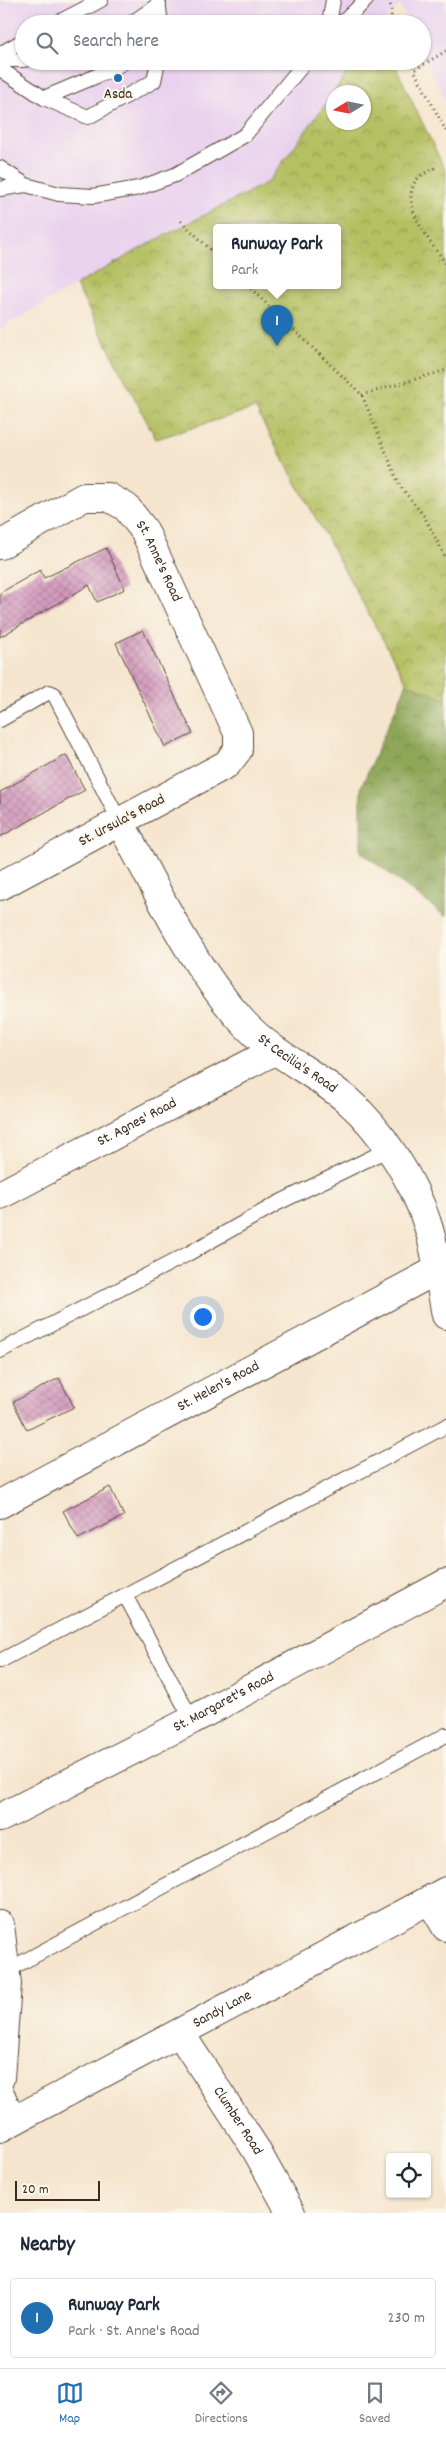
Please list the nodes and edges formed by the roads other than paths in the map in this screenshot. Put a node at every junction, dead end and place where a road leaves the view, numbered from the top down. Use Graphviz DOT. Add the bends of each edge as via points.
graph roads {
  1 [pos="101,0"];
  2 [pos="333,0"];
  3 [pos="366,0"];
  4 [pos="158,2"];
  5 [pos="72,15"];
  6 [pos="141,15"];
  7 [pos="160,15"];
  8 [pos="330,15"];
  9 [pos="350,15"];
  10 [pos="15,45"];
  11 [pos="0,54"];
  12 [pos="0,60"];
  13 [pos="15,60"];
  14 [pos="0,69"];
  15 [pos="111,70"];
  16 [pos="156,70"];
  17 [pos="299,70"];
  18 [pos="44,98"];
  19 [pos="0,168"];
  20 [pos="26,185"];
  21 [pos="0,190"];
  22 [pos="0,545"];
  23 [pos="0,720"];
  24 [pos="238,750"];
  25 [pos="120,822"];
  26 [pos="0,886"];
  27 [pos="274,1051"];
  28 [pos="389,1148"];
  29 [pos="0,1195"];
  30 [pos="437,1270"];
  31 [pos="446,1316"];
  32 [pos="0,1352"];
  33 [pos="446,1426"];
  34 [pos="0,1504"];
  35 [pos="446,1583"];
  36 [pos="125,1595"];
  37 [pos="0,1661"];
  38 [pos="192,1720"];
  39 [pos="446,1735"];
  40 [pos="0,1818"];
  41 [pos="438,1895"];
  42 [pos="0,1925"];
  43 [pos="446,1927"];
  44 [pos="6,1971"];
  45 [pos="3,2009"];
  46 [pos="180,2033"];
  47 [pos="0,2078"];
  48 [pos="0,2094"];
  49 [pos="6,2124"];
  50 [pos="291,2213"];
  1 -- 5 [label="lane"];
  2 -- 8 [label="lane"];
  3 -- 9 [label="lane"];
  4 -- 6 [label="lane"];
  4 -- 7 [label="lane"];
  10 -- 11 [label="lane"];
  12 -- 13 [label="lane"];
  14 -- 18 [label="lane"];
  15 -- 18 [label="lane"];
  16 -- 18 [label="lane" via="154,82 88,117"];
  17 -- 20 [label="lane" via="245,135 175,176 139,188 93,196 59,194"];
  19 -- 20 [label="lane"];
  20 -- 21 [label="lane"];
  22 -- 24 [label="street, St. Anne's Road" via="84,497 108,497 126,507 144,530 238,733"];
  23 -- 25 [label="lane" via="49,692 54,694"];
  24 -- 25 [label="street, St. Ursula's Road" via="226,764"];
  25 -- 26 [label="street, St. Ursula's Road"];
  25 -- 27 [label="street, St Cecilia's Road" via="189,948 216,990 243,1023"];
  27 -- 28 [label="street, St Cecilia's Road" via="313,1074 349,1102"];
  27 -- 29 [label="street, St. Agnes' Road"];
  28 -- 30 [label="street, St Cecilia's Road" via="427,1223"];
  28 -- 32 [label="lane" via="278,1203"];
  30 -- 31 [label="street, St Cecilia's Road"];
  30 -- 34 [label="street, St. Helen's Road"];
  33 -- 36 [label="lane"];
  35 -- 38 [label="street, St. Margaret's Road"];
  36 -- 37 [label="lane"];
  36 -- 38 [label="lane"];
  38 -- 40 [label="street, St. Margaret's Road"];
  39 -- 44 [label="lane"];
  41 -- 43 [label="street"];
  41 -- 46 [label="street, Sandy Lane"];
  42 -- 44 [label="street"];
  44 -- 45 [label="street"];
  45 -- 47 [label="street"];
  46 -- 49 [label="street, Sandy Lane"];
  46 -- 50 [label="street, Clumber Road" via="255,2148"];
  48 -- 49 [label="street"];
}
